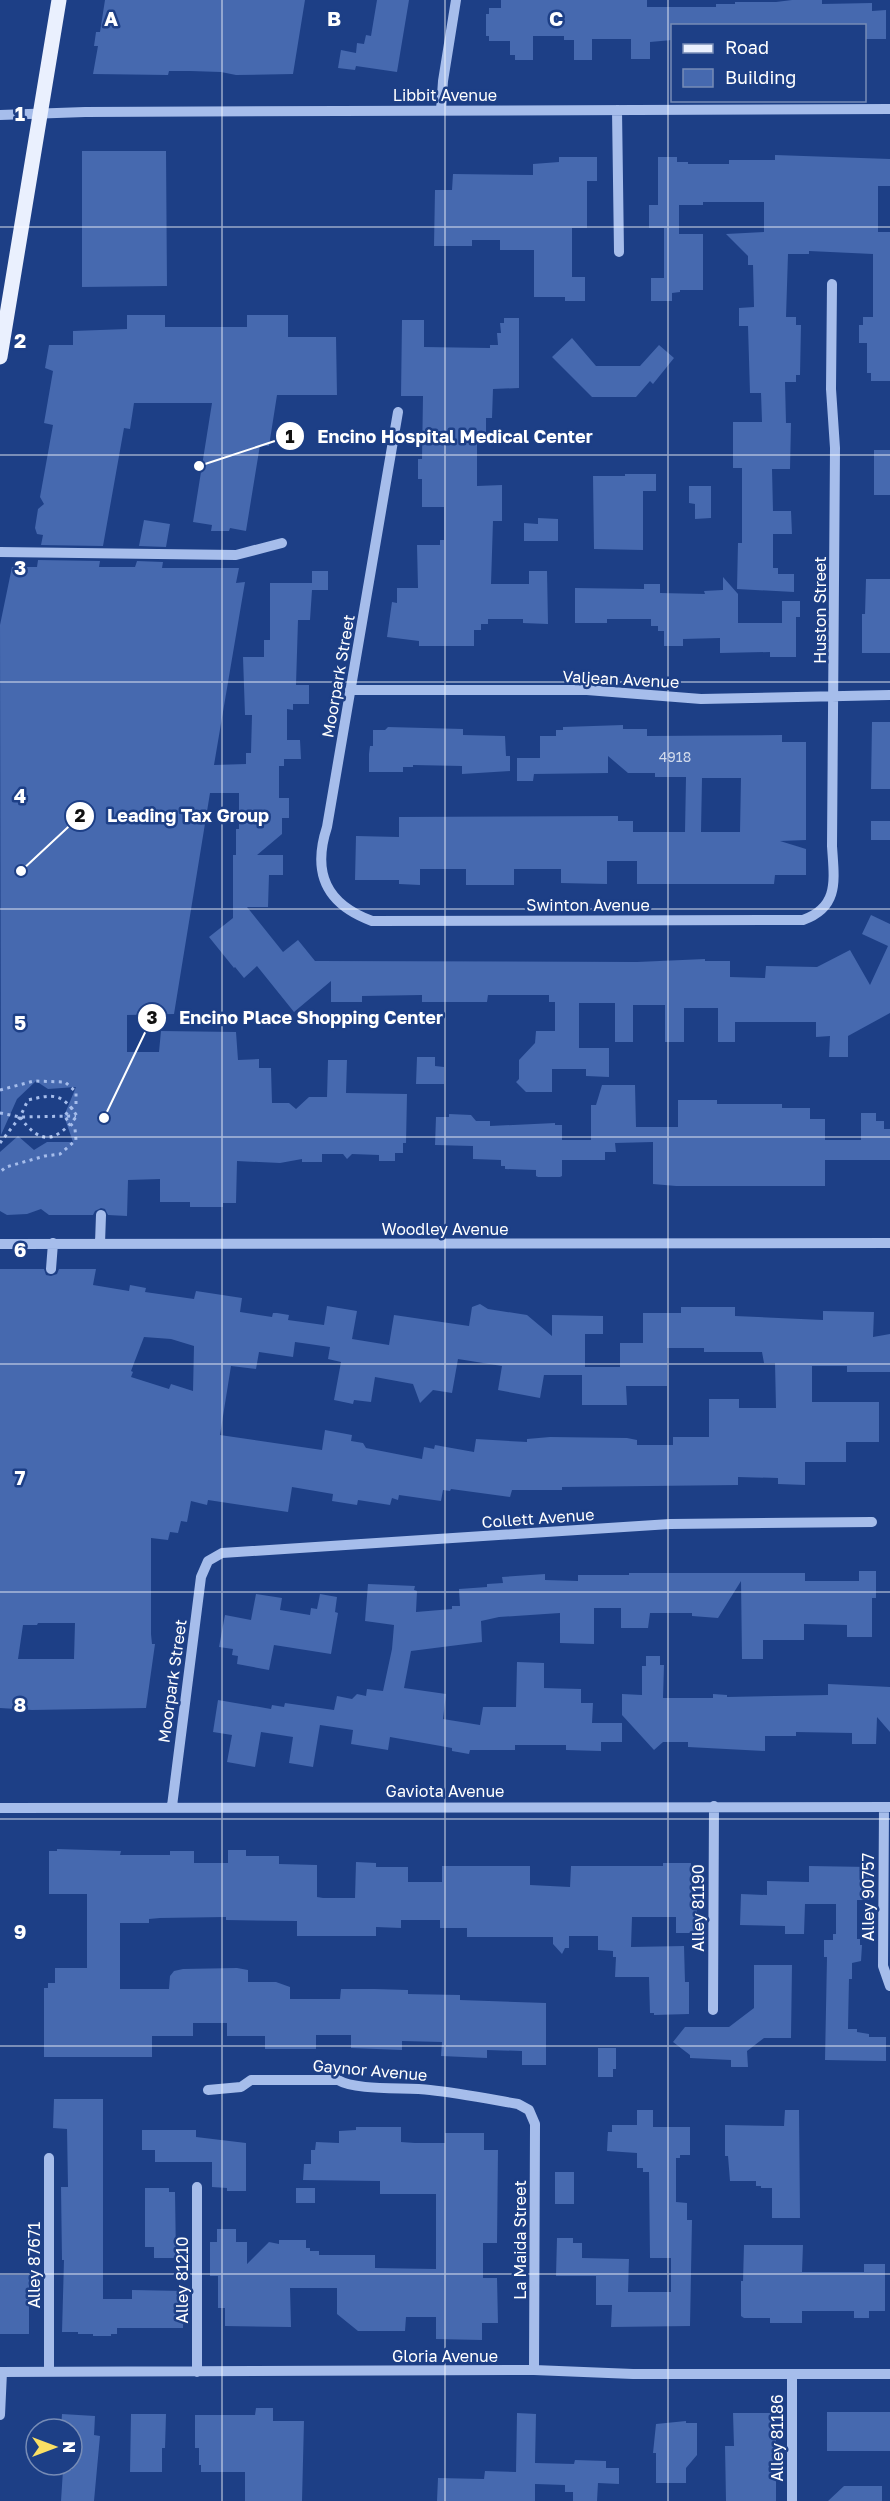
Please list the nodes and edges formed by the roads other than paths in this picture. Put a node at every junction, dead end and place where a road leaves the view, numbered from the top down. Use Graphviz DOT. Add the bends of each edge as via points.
graph roads {
  1 [pos="59,0"];
  2 [pos="456,0"];
  3 [pos="890,109"];
  4 [pos="441,110"];
  5 [pos="617,110"];
  6 [pos="42,114"];
  7 [pos="0,115"];
  8 [pos="619,252"];
  9 [pos="832,284"];
  10 [pos="0,357"];
  11 [pos="398,412"];
  12 [pos="282,543"];
  13 [pos="0,552"];
  14 [pos="350,690"];
  15 [pos="835,695"];
  16 [pos="890,695"];
  17 [pos="803,920"];
  18 [pos="372,921"];
  19 [pos="101,1215"];
  20 [pos="53,1243"];
  21 [pos="100,1243"];
  22 [pos="890,1243"];
  23 [pos="0,1244"];
  24 [pos="51,1269"];
  25 [pos="872,1522"];
  26 [pos="208,1561"];
  27 [pos="172,1806"];
  28 [pos="714,1806"];
  29 [pos="887,1807"];
  30 [pos="0,1808"];
  31 [pos="890,1986"];
  32 [pos="714,2010"];
  33 [pos="208,2090"];
  34 [pos="529,2110"];
  35 [pos="49,2158"];
  36 [pos="197,2187"];
  37 [pos="534,2370"];
  38 [pos="49,2371"];
  39 [pos="1,2372"];
  40 [pos="197,2372"];
  41 [pos="792,2374"];
  42 [pos="890,2374"];
  43 [pos="0,2415"];
  44 [pos="792,2501"];
  1 -- 6 [label="main road"];
  2 -- 4 [label="street"];
  3 -- 5 [label="street, Libbit Avenue"];
  4 -- 5 [label="street, Libbit Avenue"];
  4 -- 6 [label="street, Libbit Avenue"];
  5 -- 8 [label="street"];
  6 -- 7 [label="street, Libbit Avenue"];
  6 -- 10 [label="main road"];
  9 -- 15 [label="street, Huston Street"];
  11 -- 14 [label="street, Moorpark Street"];
  12 -- 13 [label="street" via="236,555"];
  14 -- 15 [label="street, Valjean Avenue" via="587,690 701,699"];
  14 -- 18 [label="street, Moorpark Street" via="321,846 320,871 333,897 358,916"];
  15 -- 16 [label="street, Valjean Avenue"];
  15 -- 17 [label="street, Huston Street" via="833,892 828,905"];
  17 -- 18 [label="street, Swinton Avenue"];
  19 -- 21 [label="street"];
  20 -- 21 [label="street, Woodley Avenue"];
  20 -- 23 [label="street, Woodley Avenue"];
  20 -- 24 [label="street"];
  21 -- 22 [label="street, Woodley Avenue"];
  25 -- 26 [label="street, Collett Avenue" via="670,1524 222,1554"];
  26 -- 27 [label="street, Moorpark Street" via="201,1577"];
  27 -- 28 [label="street, Gaviota Avenue"];
  27 -- 30 [label="street, Gaviota Avenue"];
  28 -- 29 [label="street, Gaviota Avenue"];
  28 -- 32 [label="street, Alley 81190"];
  29 -- 31 [label="street, Alley 90757" via="883,1966"];
  33 -- 34 [label="street, Gaynor Avenue" via="242,2087 251,2080 338,2080 348,2086 433,2090 518,2104"];
  34 -- 37 [label="street, La Maida Street" via="535,2124"];
  35 -- 38 [label="street, Alley 87671"];
  36 -- 40 [label="street, Alley 81210"];
  37 -- 40 [label="street, Gloria Avenue"];
  37 -- 41 [label="street, Gloria Avenue"];
  38 -- 39 [label="street, Gloria Avenue"];
  38 -- 40 [label="street, Gloria Avenue"];
  39 -- 43 [label="street"];
  41 -- 42 [label="street, Gloria Avenue"];
  41 -- 44 [label="street, Alley 81186"];
}
